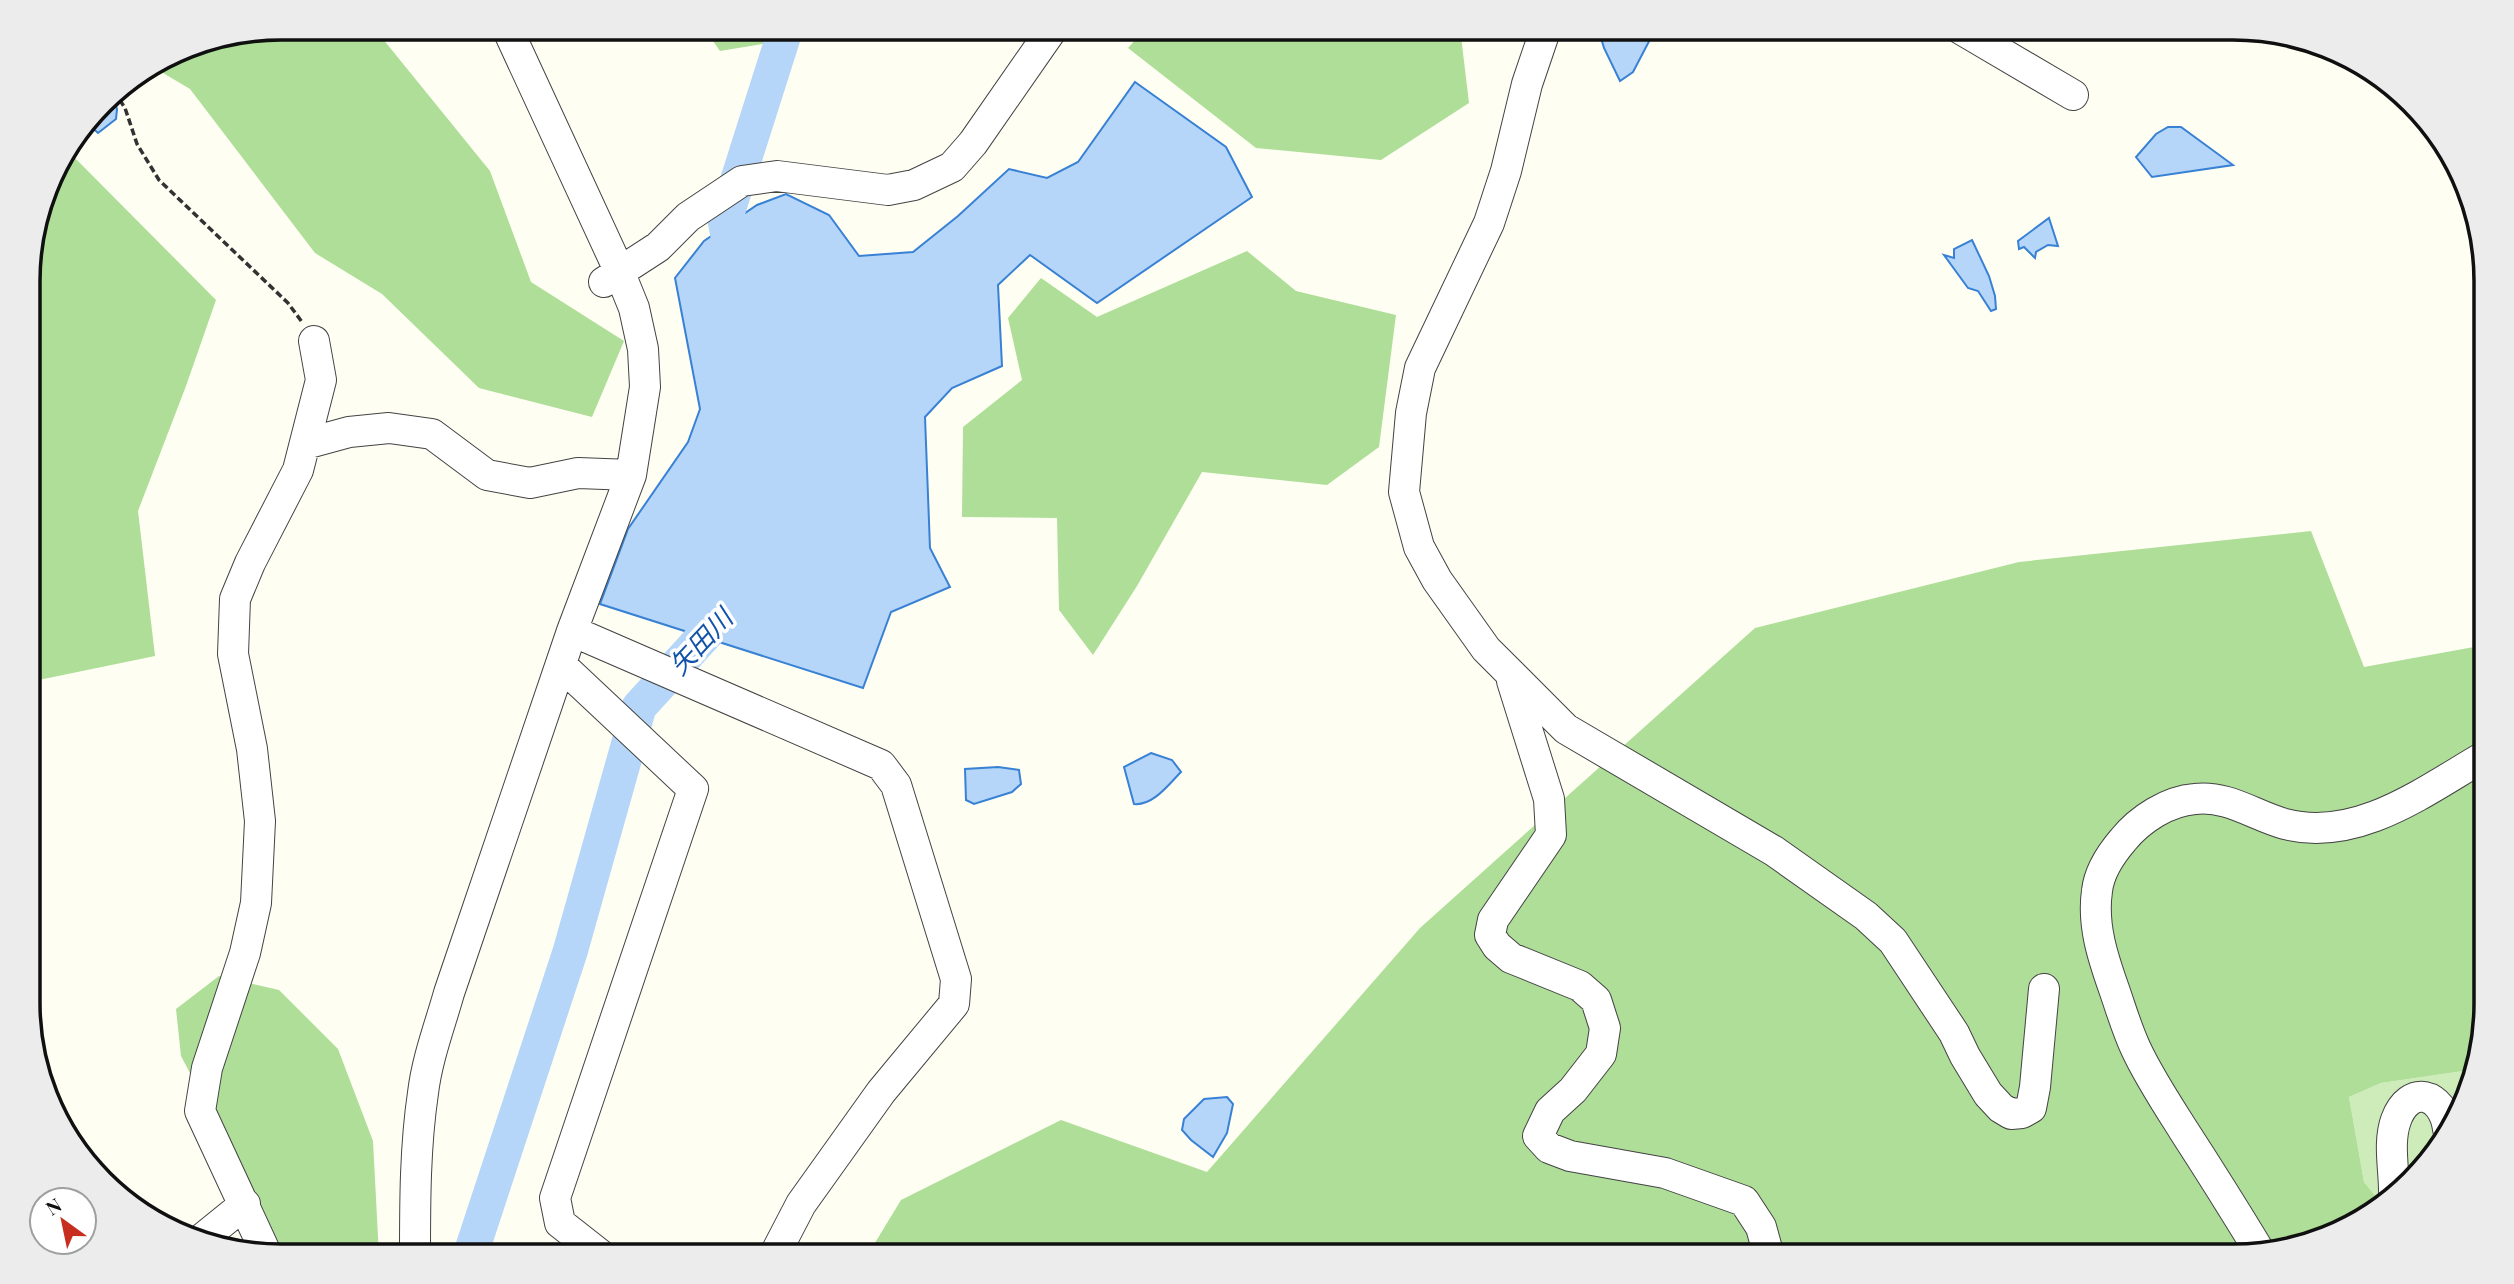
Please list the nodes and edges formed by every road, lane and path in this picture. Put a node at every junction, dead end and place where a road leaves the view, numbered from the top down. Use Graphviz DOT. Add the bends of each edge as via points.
graph roads {
  1 [pos="512,40"];
  2 [pos="1045,40"];
  3 [pos="1542,40"];
  4 [pos="1979,40"];
  5 [pos="2073,95"];
  6 [pos="121,101"];
  7 [pos="611,277"];
  8 [pos="314,341"];
  9 [pos="305,444"];
  10 [pos="631,475"];
  11 [pos="572,631"];
  12 [pos="570,674"];
  13 [pos="1510,674"];
  14 [pos="2474,762"];
  15 [pos="2044,989"];
  16 [pos="2445,1117"];
  17 [pos="2393,1183"];
  18 [pos="245,1204"];
  19 [pos="210,1233"];
  20 [pos="2254,1242"];
  21 [pos="262,1243"];
  22 [pos="1765,1243"];
  23 [pos="415,1244"];
  24 [pos="587,1244"];
  25 [pos="780,1244"];
  1 -- 7 [label="street"];
  2 -- 7 [label="street" via="952,167 915,185 888,190 778,176 742,181 688,217 658,247"];
  3 -- 13 [label="street" via="1489,223 1420,368 1410,413 1404,492 1419,547 1437,580 1486,649"];
  4 -- 5 [label="street"];
  6 -- 8 [label="path" via="137,144 159,180 288,303"];
  7 -- 10 [label="street" via="634,308 643,349 645,387"];
  8 -- 9 [label="street" via="321,380"];
  9 -- 10 [label="street" via="349,432 389,428 432,434 487,475 530,483 578,473"];
  9 -- 18 [label="street" via="298,470 235,599 233,654 252,749 260,821 256,903 245,953 206,1068 200,1111"];
  10 -- 11 [label="street"];
  11 -- 12 [label="street"];
  11 -- 25 [label="street" via="881,765 896,785 956,979 954,1004 873,1103 801,1204"];
  12 -- 23 [label="street" via="449,993 423,1090"];
  12 -- 24 [label="street" via="693,789 555,1198 560,1223"];
  13 -- 15 [label="street" via="1566,729 1774,851 1866,916 1893,942 1988,1094 2011,1114 2031,1108"];
  13 -- 22 [label="street" via="1549,799 1551,835 1493,920 1490,935 1511,958 1580,986 1595,1000 1605,1028 1601,1054 1550,1111 1538,1136 1549,1148 1570,1156 1665,1173 1744,1201"];
  14 -- 20 [label="street" via="2404,803 2350,824 2299,828 2223,800 2195,799 2170,805 2128,833 2109,857 2096,890 2099,943 2136,1049"];
  16 -- 17 [label="street" via="2443,1109 2422,1097 2403,1108 2392,1141"];
  18 -- 19 [label="street"];
  18 -- 21 [label="street"];
}
